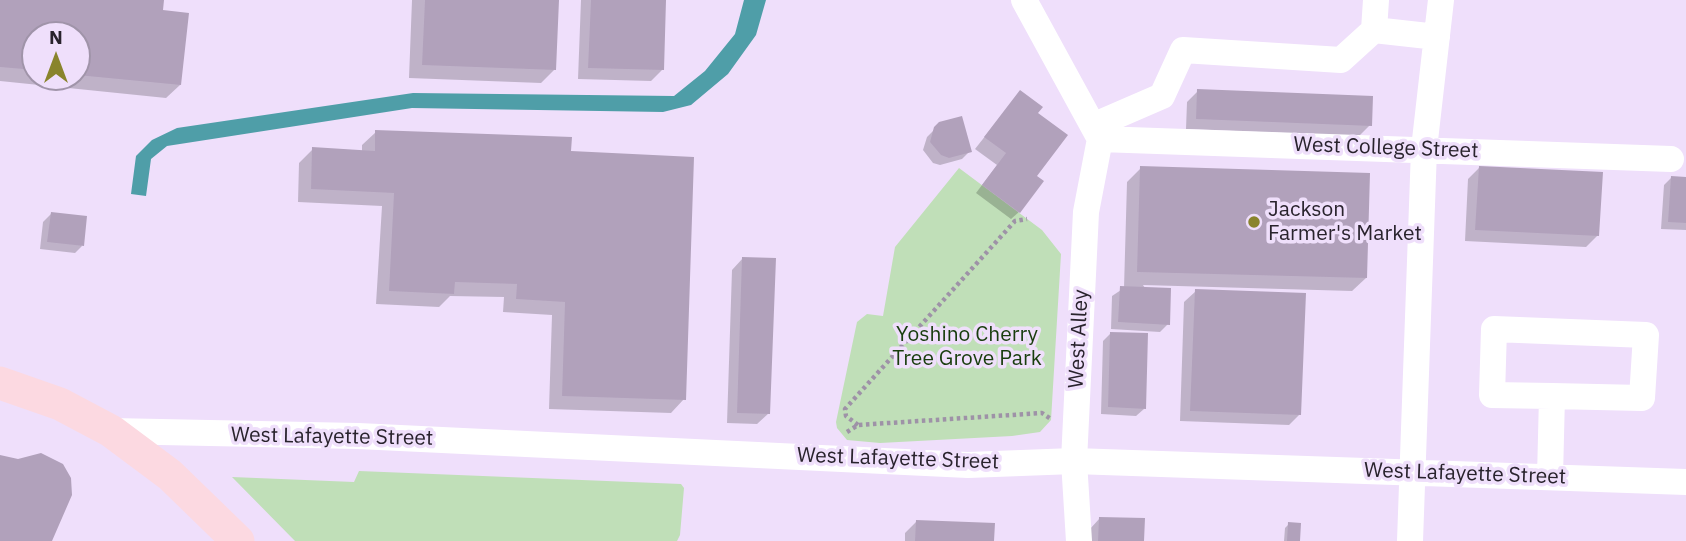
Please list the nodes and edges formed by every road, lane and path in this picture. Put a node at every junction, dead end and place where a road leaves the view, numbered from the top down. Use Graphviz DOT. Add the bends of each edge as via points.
graph roads {
  1 [pos="1024,0"];
  2 [pos="1376,0"];
  3 [pos="1441,0"];
  4 [pos="1374,30"];
  5 [pos="1437,37"];
  6 [pos="1098,132"];
  7 [pos="1424,149"];
  8 [pos="1671,159"];
  9 [pos="1027,219"];
  10 [pos="0,383"];
  11 [pos="1552,396"];
  12 [pos="1051,420"];
  13 [pos="858,425"];
  14 [pos="111,431"];
  15 [pos="842,435"];
  16 [pos="1074,461"];
  17 [pos="1414,471"];
  18 [pos="1550,477"];
  19 [pos="1686,482"];
  20 [pos="238,541"];
  21 [pos="1079,541"];
  22 [pos="1410,541"];
  1 -- 6 [label="street"];
  2 -- 4 [label="street"];
  3 -- 5 [label="street"];
  4 -- 5 [label="street"];
  4 -- 6 [label="street" via="1341,60 1183,50 1162,96"];
  5 -- 7 [label="street"];
  6 -- 7 [label="street, West College Street"];
  6 -- 16 [label="street, West Alley" via="1086,212"];
  7 -- 8 [label="street, West College Street"];
  7 -- 17 [label="street"];
  9 -- 13 [label="path" via="1015,221 845,409"];
  10 -- 14 [label="main road" via="60,404"];
  11 -- 11 [label="street" via="1642,398 1646,335 1494,329 1492,395"];
  11 -- 18 [label="street"];
  12 -- 13 [label="path" via="1042,413"];
  13 -- 15 [label="path"];
  14 -- 16 [label="street, West Lafayette Street" via="371,436 968,465"];
  14 -- 20 [label="main road" via="170,475"];
  16 -- 17 [label="street, West Lafayette Street"];
  16 -- 21 [label="street, West Alley"];
  17 -- 18 [label="street, West Lafayette Street"];
  17 -- 22 [label="street"];
  18 -- 19 [label="street, West Lafayette Street"];
}
